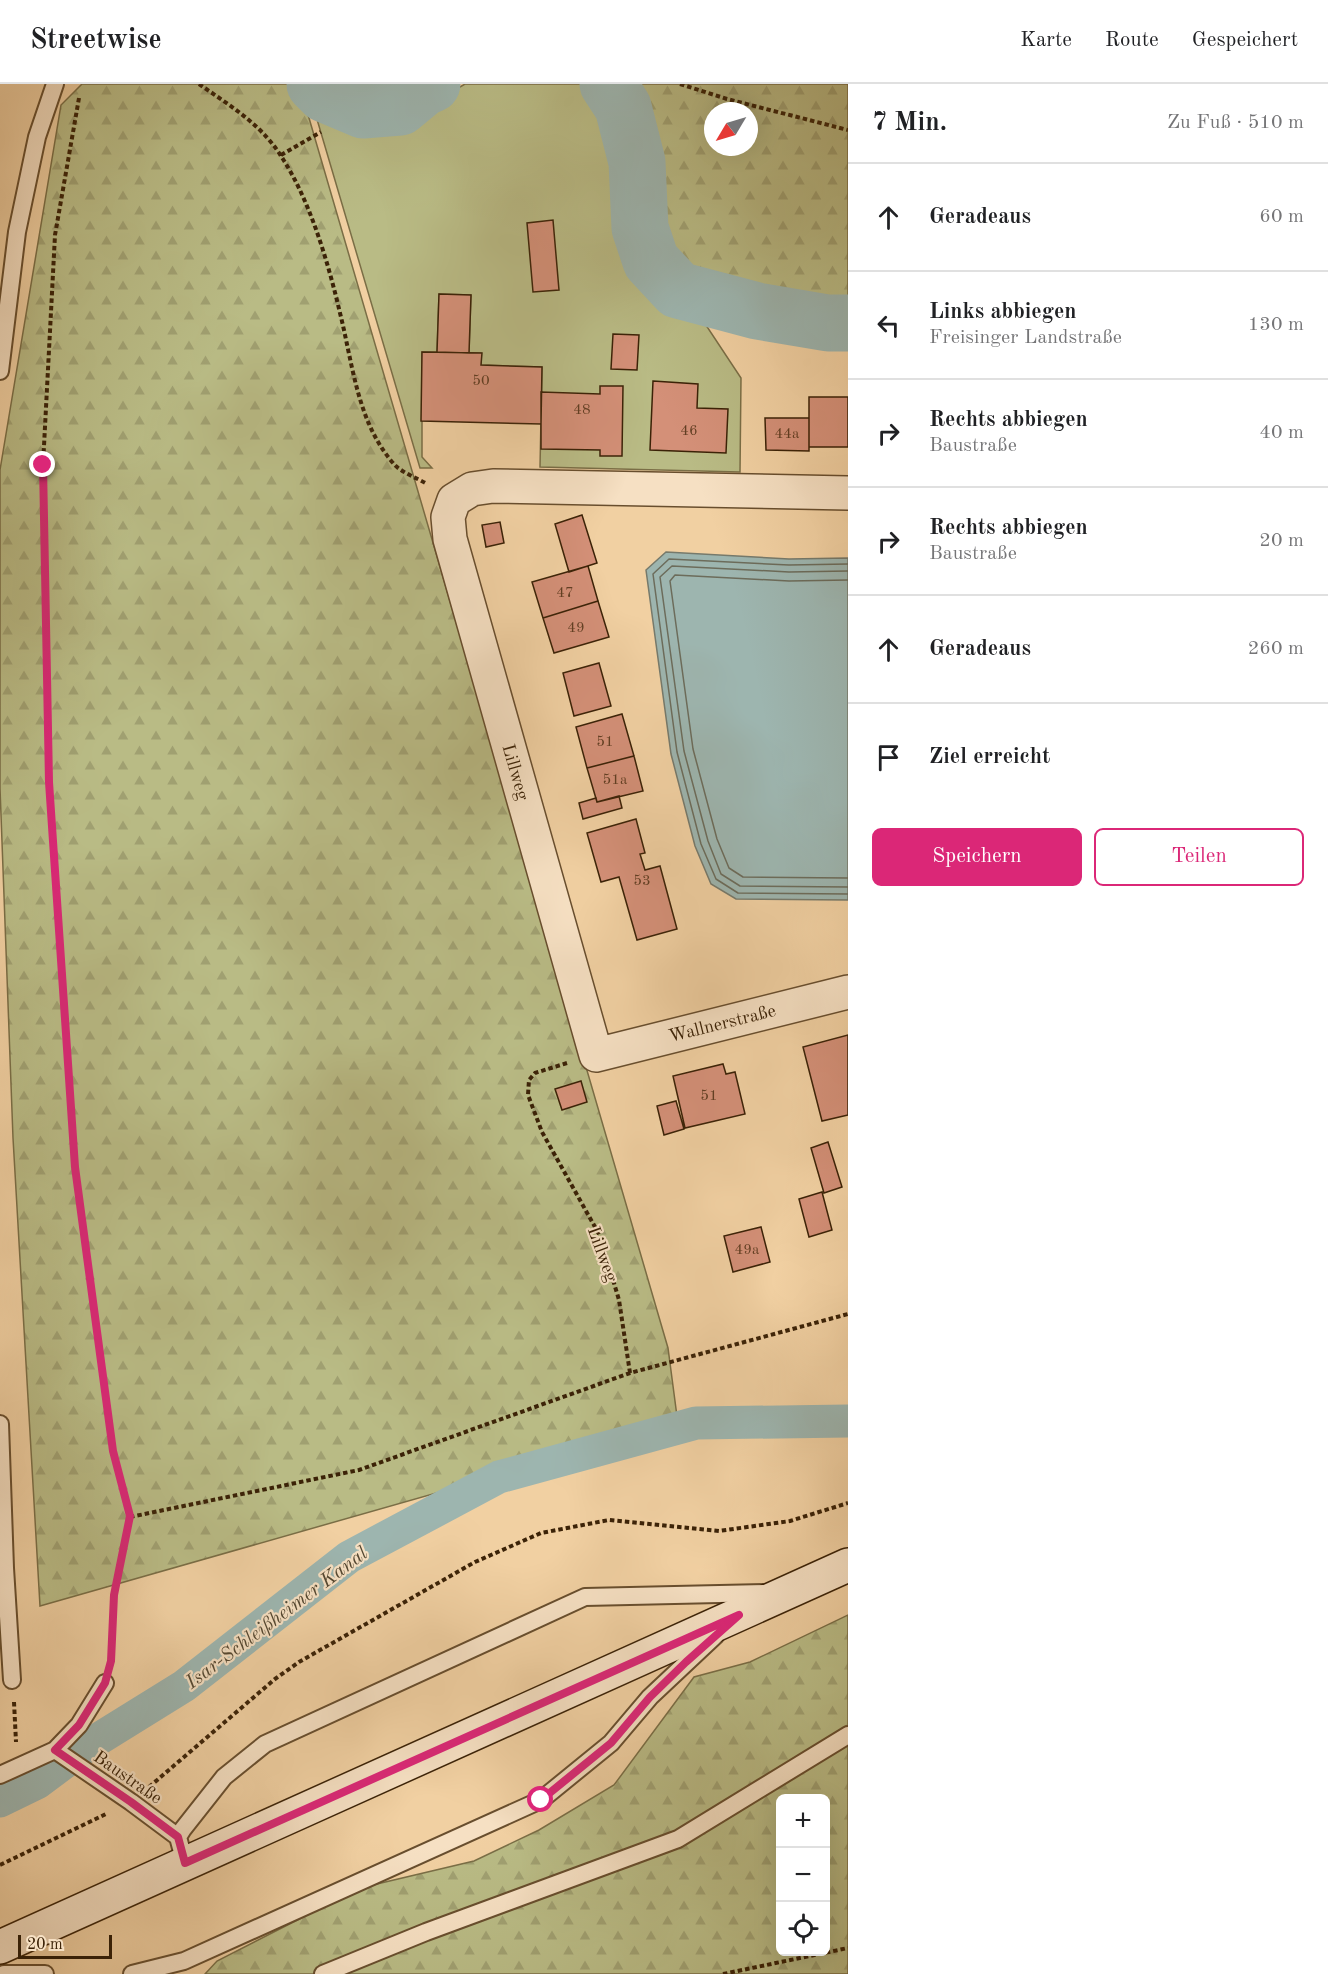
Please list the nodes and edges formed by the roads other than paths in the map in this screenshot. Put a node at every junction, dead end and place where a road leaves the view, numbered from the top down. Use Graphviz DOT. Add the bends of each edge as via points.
graph roads {
  1 [pos="55,84"];
  2 [pos="0,371"];
  3 [pos="848,494"];
  4 [pos="848,992"];
  5 [pos="596,1055"];
  6 [pos="0,1424"];
  7 [pos="848,1565"];
  8 [pos="789,1592"];
  9 [pos="739,1615"];
  10 [pos="12,1680"];
  11 [pos="105,1683"];
  12 [pos="848,1735"];
  13 [pos="60,1753"];
  14 [pos="0,1775"];
  15 [pos="181,1850"];
  16 [pos="0,1947"];
  17 [pos="4,1974"];
  18 [pos="45,1974"];
  19 [pos="132,1974"];
  20 [pos="323,1974"];
  1 -- 2 [label="lane" via="37,137 17,232"];
  3 -- 5 [label="street, Lillweg" via="493,486 472,489 454,500 448,517 450,539"];
  4 -- 5 [label="street, Wallnerstraße"];
  6 -- 10 [label="lane"];
  7 -- 8 [label="street"];
  8 -- 9 [label="street"];
  8 -- 15 [label="lane" via="585,1597 265,1744 224,1777"];
  9 -- 15 [label="street"];
  9 -- 19 [label="lane" via="650,1697 611,1743 541,1800 184,1961"];
  11 -- 13 [label="lane"];
  12 -- 20 [label="lane" via="678,1839"];
  13 -- 14 [label="lane"];
  13 -- 15 [label="lane, Baustraße" via="131,1802"];
  15 -- 16 [label="street"];
  17 -- 18 [label="lane"];
}
